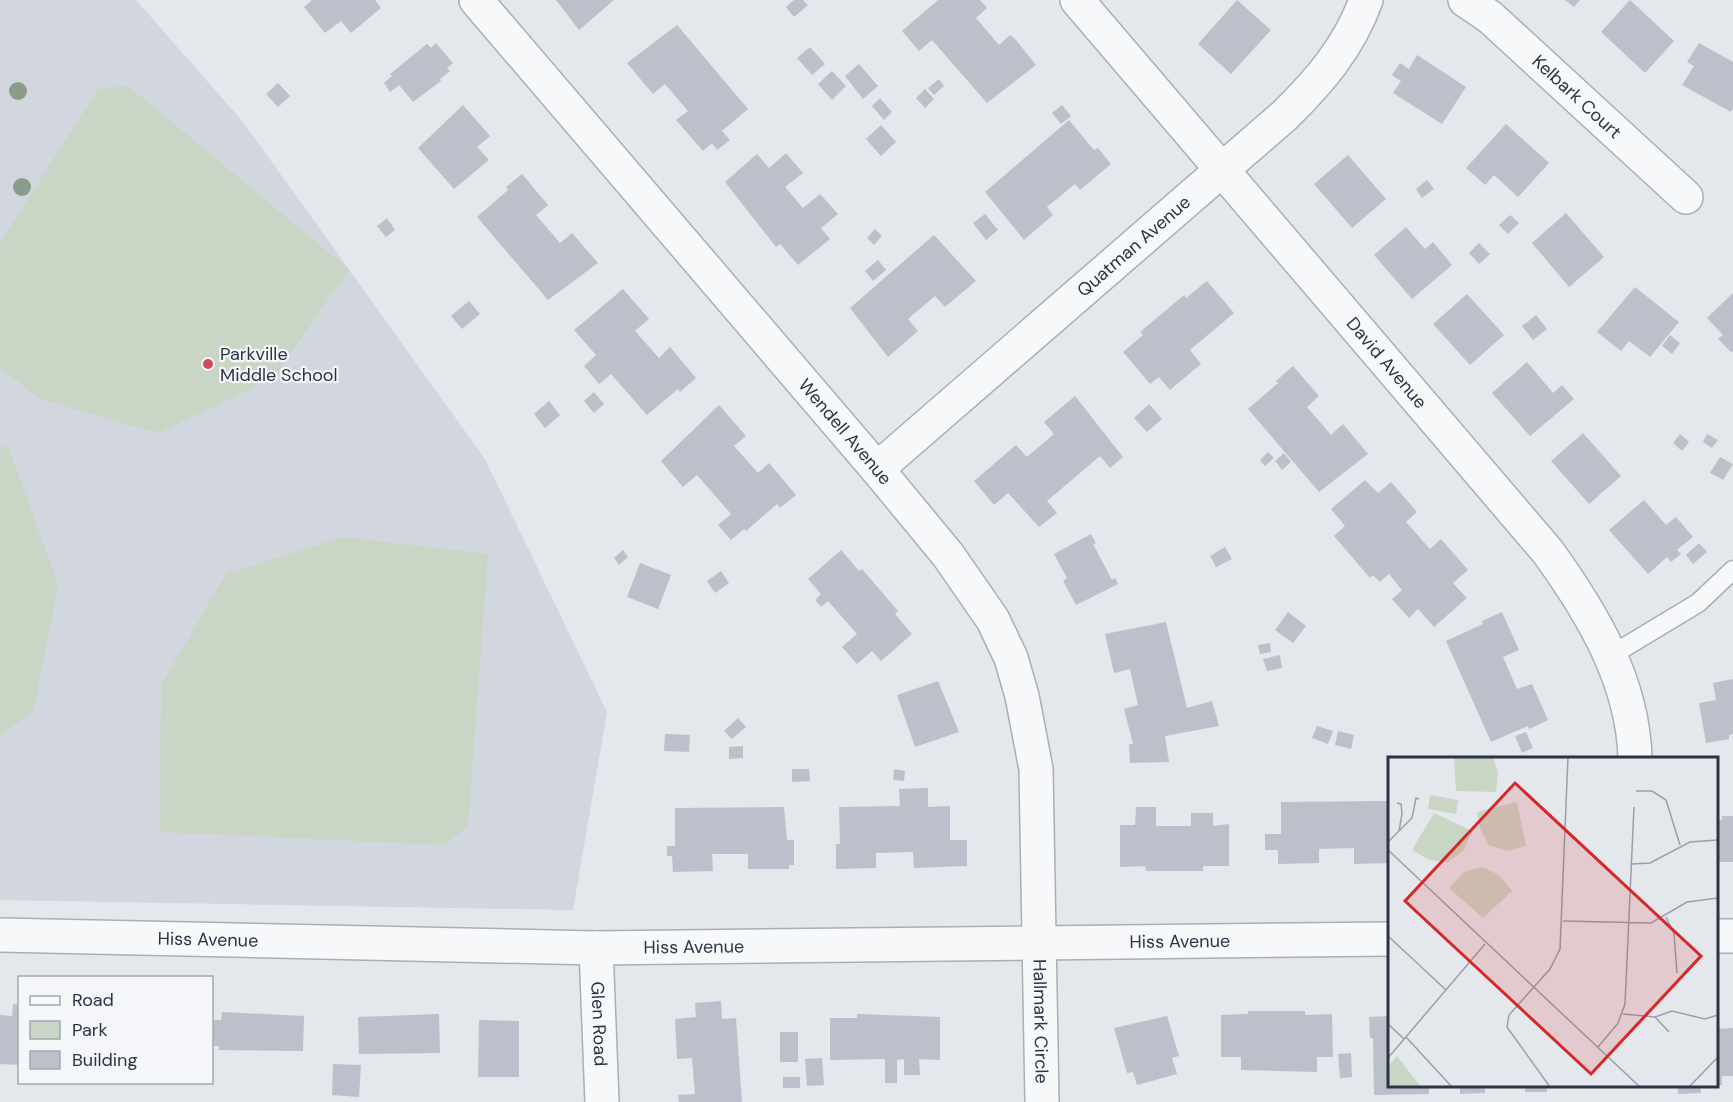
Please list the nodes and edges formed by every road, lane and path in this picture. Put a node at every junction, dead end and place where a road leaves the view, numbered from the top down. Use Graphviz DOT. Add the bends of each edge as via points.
graph roads {
  1 [pos="476,0"];
  2 [pos="1077,0"];
  3 [pos="1366,0"];
  4 [pos="1465,0"];
  5 [pos="1223,171"];
  6 [pos="1686,197"];
  7 [pos="877,469"];
  8 [pos="1733,570"];
  9 [pos="1610,656"];
  10 [pos="1635,757"];
  11 [pos="0,935"];
  12 [pos="1388,939"];
  13 [pos="1040,942"];
  14 [pos="597,948"];
  15 [pos="602,1102"];
  16 [pos="1042,1102"];
  1 -- 7 [label="street, Wendell Avenue"];
  2 -- 5 [label="street, David Avenue"];
  3 -- 5 [label="street, Quatman Avenue" via="1347,42 1329,68 1284,116"];
  4 -- 6 [label="street, Kelbark Court" via="1490,17"];
  5 -- 7 [label="street, Quatman Avenue"];
  5 -- 9 [label="street, David Avenue" via="1548,552 1576,591"];
  7 -- 13 [label="street, Wendell Avenue" via="973,587 1011,658 1036,769"];
  8 -- 9 [label="lane" via="1698,603"];
  9 -- 10 [label="street, David Avenue" via="1623,687"];
  11 -- 14 [label="street, Hiss Avenue"];
  12 -- 13 [label="street, Hiss Avenue"];
  13 -- 14 [label="street, Hiss Avenue"];
  13 -- 16 [label="street, Hallmark Circle"];
  14 -- 15 [label="street, Glen Road"];
}
